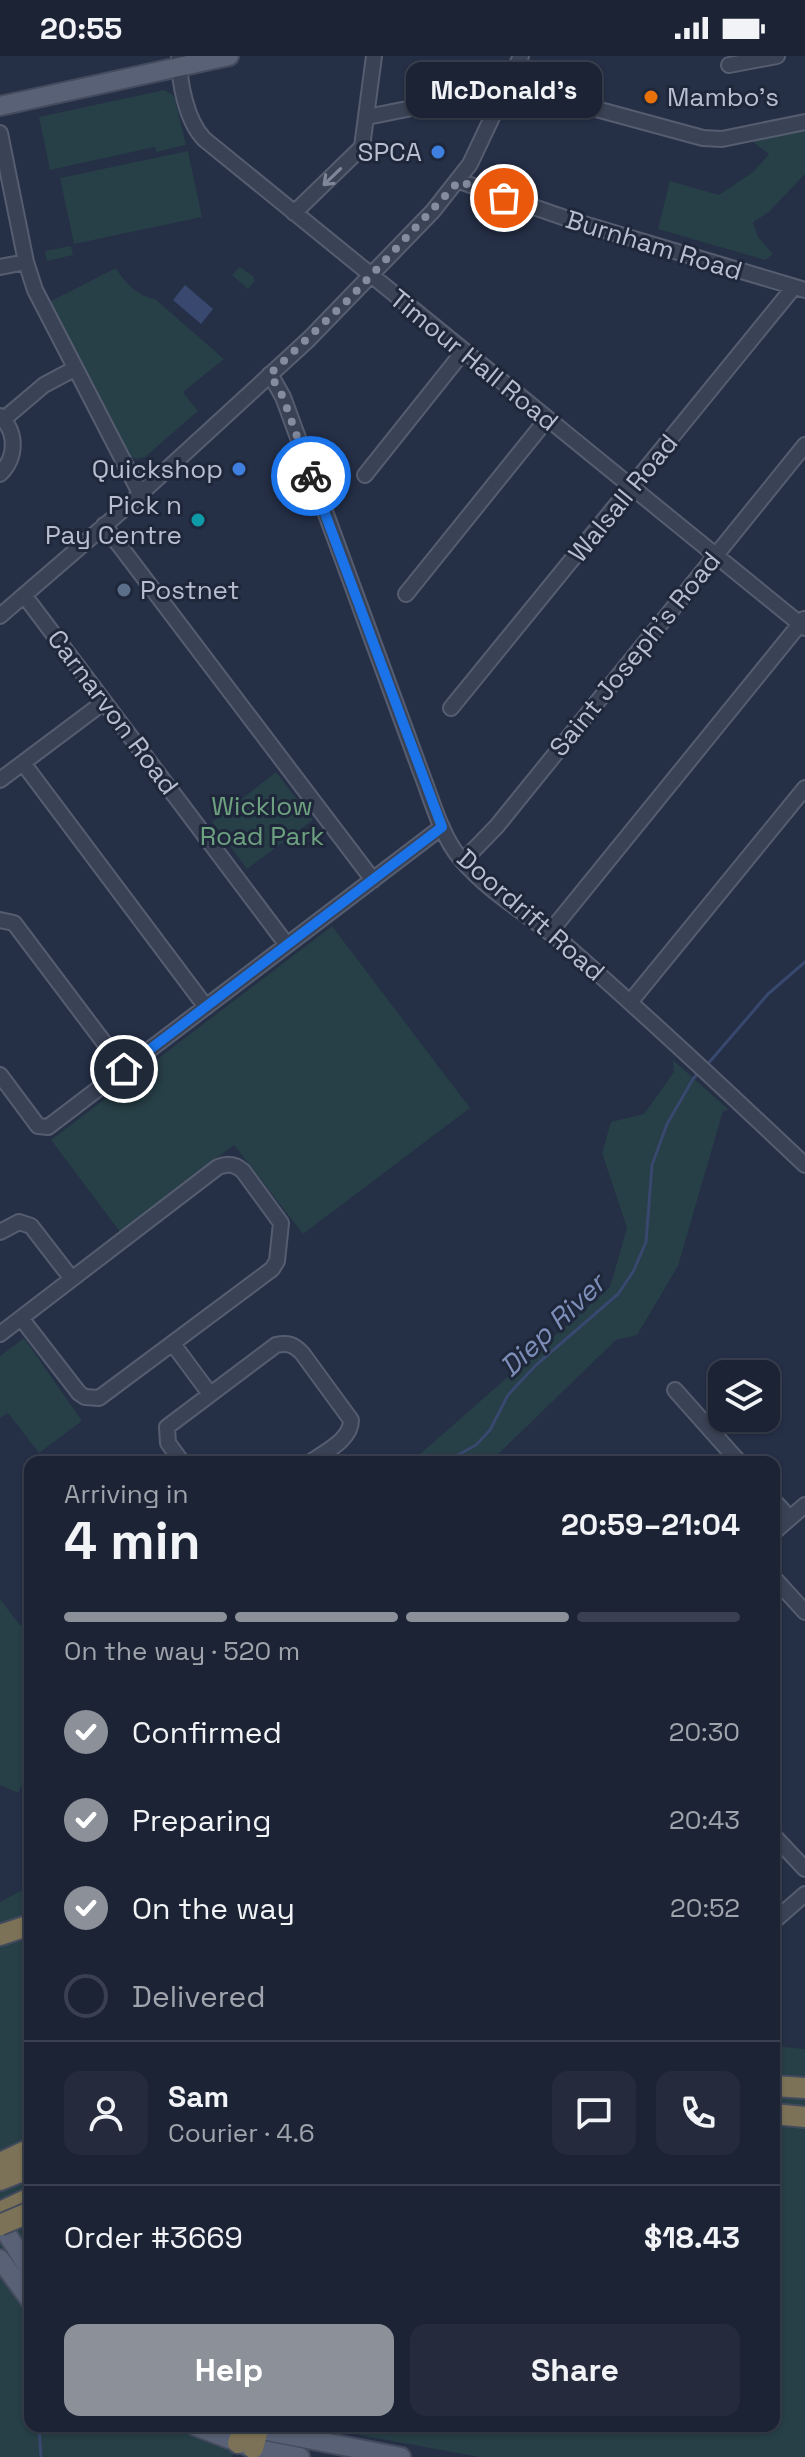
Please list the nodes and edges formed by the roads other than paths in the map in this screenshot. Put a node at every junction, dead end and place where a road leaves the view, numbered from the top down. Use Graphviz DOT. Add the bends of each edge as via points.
graph roads {
  1 [pos="229,56"];
  2 [pos="374,56"];
  3 [pos="521,56"];
  4 [pos="777,56"];
  5 [pos="179,62"];
  6 [pos="729,65"];
  7 [pos="509,81"];
  8 [pos="502,98"];
  9 [pos="0,106"];
  10 [pos="367,117"];
  11 [pos="805,122"];
  12 [pos="0,133"];
  13 [pos="459,181"];
  14 [pos="294,213"];
  15 [pos="26,262"];
  16 [pos="0,267"];
  17 [pos="370,276"];
  18 [pos="799,288"];
  19 [pos="463,352"];
  20 [pos="74,369"];
  21 [pos="270,374"];
  22 [pos="2,417"];
  23 [pos="547,419"];
  24 [pos="805,445"];
  25 [pos="0,474"];
  26 [pos="365,475"];
  27 [pos="632,487"];
  28 [pos="140,493"];
  29 [pos="104,525"];
  30 [pos="715,555"];
  31 [pos="406,594"];
  32 [pos="24,595"];
  33 [pos="0,616"];
  34 [pos="803,623"];
  35 [pos="104,702"];
  36 [pos="451,708"];
  37 [pos="23,763"];
  38 [pos="0,780"];
  39 [pos="805,788"];
  40 [pos="442,827"];
  41 [pos="463,861"];
  42 [pos="373,880"];
  43 [pos="0,920"];
  44 [pos="550,932"];
  45 [pos="287,945"];
  46 [pos="631,1001"];
  47 [pos="206,1007"];
  48 [pos="124,1069"];
  49 [pos="0,1075"];
  50 [pos="805,1165"];
  51 [pos="0,1232"];
  52 [pos="72,1279"];
  53 [pos="21,1318"];
  54 [pos="0,1334"];
  55 [pos="173,1344"];
  56 [pos="675,1390"];
  57 [pos="210,1394"];
  58 [pos="178,1456"];
  59 [pos="319,1456"];
  60 [pos="734,1456"];
  61 [pos="805,1505"];
  62 [pos="780,1507"];
  63 [pos="790,1518"];
  64 [pos="780,1527"];
  65 [pos="780,1585"];
  66 [pos="805,1612"];
  67 [pos="780,1842"];
  68 [pos="805,1869"];
  69 [pos="805,1894"];
  70 [pos="780,1916"];
  71 [pos="24,1927"];
  72 [pos="0,1935"];
  73 [pos="24,1941"];
  74 [pos="0,1948"];
  75 [pos="780,2086"];
  76 [pos="805,2088"];
  77 [pos="780,2116"];
  78 [pos="805,2117"];
  79 [pos="24,2154"];
  80 [pos="24,2168"];
  81 [pos="3,2170"];
  82 [pos="24,2207"];
  83 [pos="24,2209"];
  84 [pos="0,2212"];
  85 [pos="0,2224"];
  86 [pos="0,2259"];
  87 [pos="24,2261"];
  88 [pos="24,2292"];
  89 [pos="220,2432"];
  90 [pos="246,2438"];
  91 [pos="300,2457"];
  92 [pos="401,2457"];
  1 -- 5 [label="main road"];
  2 -- 10 [label="street"];
  3 -- 7 [label="street"];
  4 -- 6 [label="street"];
  5 -- 9 [label="main road"];
  5 -- 14 [label="street, Timour Hall Road" via="198,133"];
  7 -- 8 [label="street"];
  7 -- 11 [label="street" via="703,138"];
  8 -- 10 [label="street" via="472,96"];
  8 -- 13 [label="street"];
  10 -- 14 [label="street, one-way" via="362,147"];
  12 -- 15 [label="street"];
  13 -- 17 [label="street"];
  13 -- 18 [label="street, Burnham Road"];
  14 -- 17 [label="street, Timour Hall Road"];
  15 -- 16 [label="street"];
  15 -- 20 [label="street" via="38,299"];
  17 -- 19 [label="street, Timour Hall Road"];
  17 -- 21 [label="street"];
  18 -- 27 [label="street, Walsall Road"];
  19 -- 23 [label="street, Timour Hall Road"];
  19 -- 26 [label="street"];
  20 -- 22 [label="street"];
  20 -- 28 [label="street"];
  21 -- 28 [label="street"];
  21 -- 40 [label="street, Doordrift Road"];
  22 -- 25 [label="street" via="13,445"];
  23 -- 27 [label="street, Timour Hall Road"];
  23 -- 31 [label="street"];
  24 -- 30 [label="street, Saint Joseph's Road"];
  27 -- 30 [label="street, Timour Hall Road"];
  27 -- 36 [label="street, Walsall Road"];
  28 -- 29 [label="street"];
  29 -- 32 [label="street"];
  29 -- 42 [label="street"];
  30 -- 34 [label="street, Timour Hall Road"];
  30 -- 41 [label="street, Saint Joseph's Road"];
  32 -- 33 [label="street"];
  32 -- 35 [label="street, Carnarvon Road"];
  34 -- 44 [label="street"];
  35 -- 37 [label="street"];
  35 -- 45 [label="street, Carnarvon Road"];
  37 -- 38 [label="street"];
  37 -- 47 [label="street"];
  39 -- 46 [label="street"];
  40 -- 41 [label="street, Doordrift Road"];
  40 -- 42 [label="street"];
  41 -- 44 [label="street, Doordrift Road"];
  42 -- 45 [label="street"];
  43 -- 48 [label="street" via="14,923"];
  44 -- 46 [label="street, Doordrift Road"];
  45 -- 47 [label="street"];
  46 -- 50 [label="street, Doordrift Road"];
  47 -- 48 [label="street"];
  48 -- 49 [label="street" via="48,1127 38,1126"];
  51 -- 52 [label="street" via="19,1222 31,1226"];
  52 -- 53 [label="street"];
  52 -- 55 [label="street" via="218,1167 232,1165 243,1171 279,1218 277,1261"];
  53 -- 54 [label="street"];
  53 -- 55 [label="street" via="79,1393 93,1399"];
  55 -- 57 [label="street"];
  56 -- 60 [label="street"];
  57 -- 58 [label="street" via="167,1427 168,1443"];
  57 -- 59 [label="street" via="276,1345 295,1346 351,1420 345,1437"];
  61 -- 63 [label="street"];
  62 -- 63 [label="street"];
  63 -- 64 [label="street"];
  65 -- 66 [label="street"];
  67 -- 68 [label="street"];
  69 -- 70 [label="street"];
  71 -- 72 [label="highway"];
  73 -- 74 [label="highway"];
  75 -- 76 [label="highway"];
  77 -- 78 [label="highway"];
  79 -- 81 [label="highway"];
  80 -- 81 [label="highway"];
  82 -- 84 [label="highway"];
  83 -- 85 [label="highway, bridge"];
  85 -- 87 [label="main road"];
  86 -- 88 [label="main road"];
  89 -- 90 [label="main road"];
  90 -- 91 [label="main road"];
  90 -- 92 [label="main road"];
}
